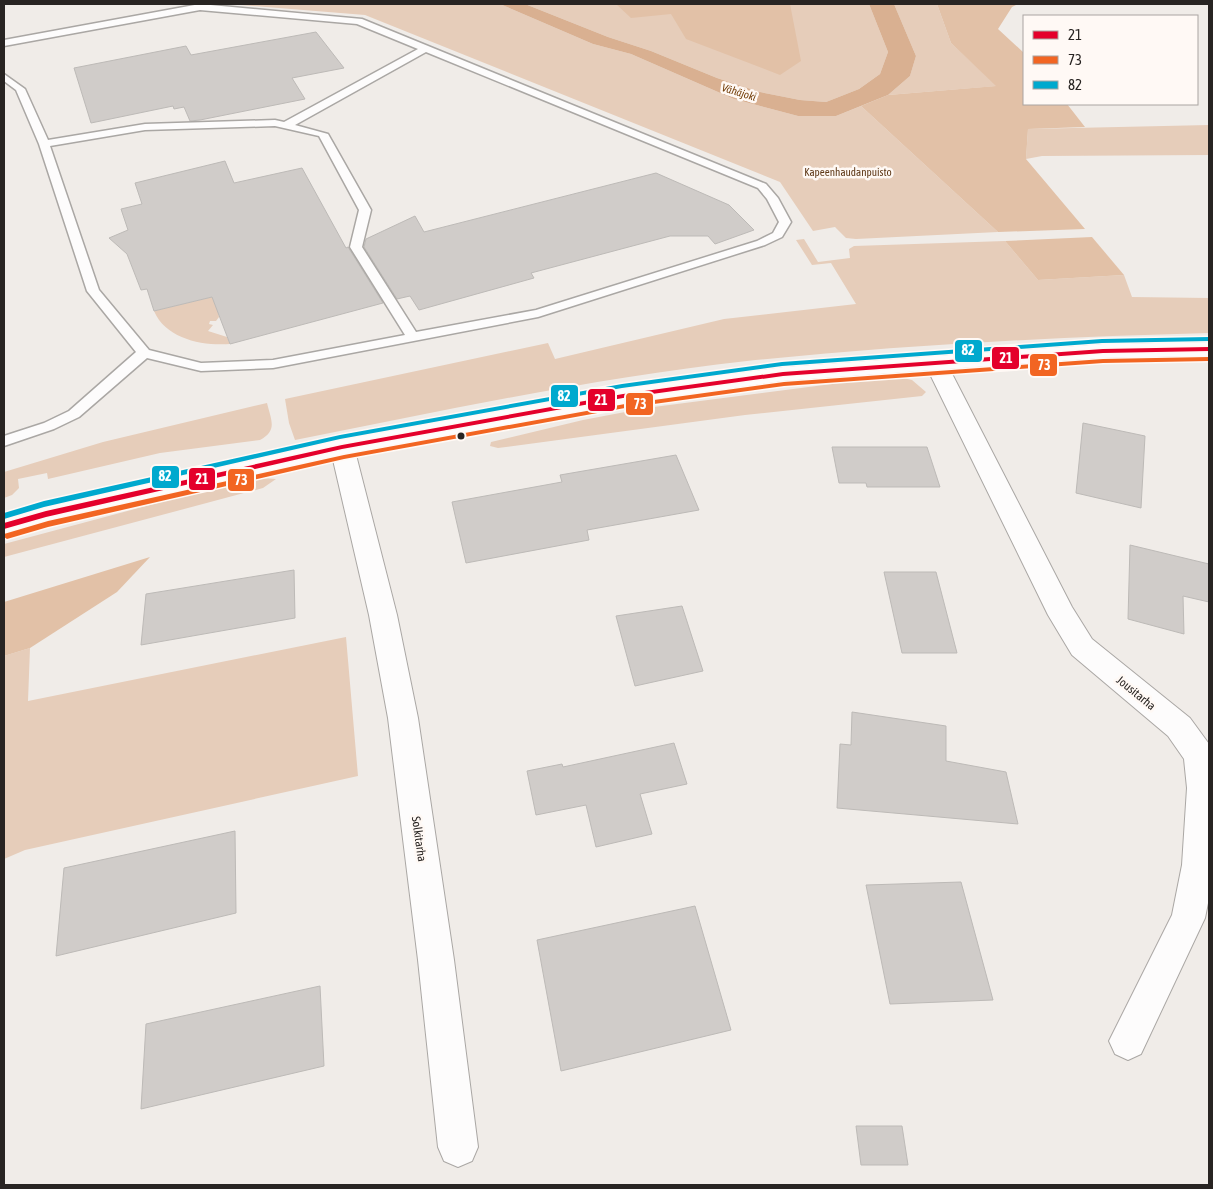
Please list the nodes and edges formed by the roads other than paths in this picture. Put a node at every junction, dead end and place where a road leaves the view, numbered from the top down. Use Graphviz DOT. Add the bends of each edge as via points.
graph roads {
  1 [pos="4,43"];
  2 [pos="426,48"];
  3 [pos="4,77"];
  4 [pos="285,126"];
  5 [pos="44,144"];
  6 [pos="412,336"];
  7 [pos="1209,349"];
  8 [pos="144,354"];
  9 [pos="935,362"];
  10 [pos="4,441"];
  11 [pos="342,447"];
  12 [pos="4,526"];
  13 [pos="1128,1041"];
  14 [pos="458,1147"];
  1 -- 2 [label="lane" via="200,7 359,20"];
  2 -- 4 [label="lane"];
  2 -- 6 [label="lane" via="762,186 785,222 778,235 761,243 538,313"];
  3 -- 5 [label="lane" via="20,90"];
  4 -- 5 [label="lane" via="275,123 145,127"];
  4 -- 6 [label="lane" via="323,134 365,210 356,247"];
  5 -- 8 [label="lane" via="93,291"];
  6 -- 8 [label="lane" via="266,364 201,367"];
  7 -- 9 [label="street" via="1103,351"];
  8 -- 10 [label="lane" via="74,414"];
  9 -- 11 [label="street" via="783,374 623,396"];
  9 -- 13 [label="street, Jousitarha" via="1062,615 1082,647 1179,727 1199,755 1203,788 1199,865 1188,918"];
  11 -- 12 [label="street"];
  11 -- 14 [label="street, Solkitarha" via="383,615 403,718"];
}
